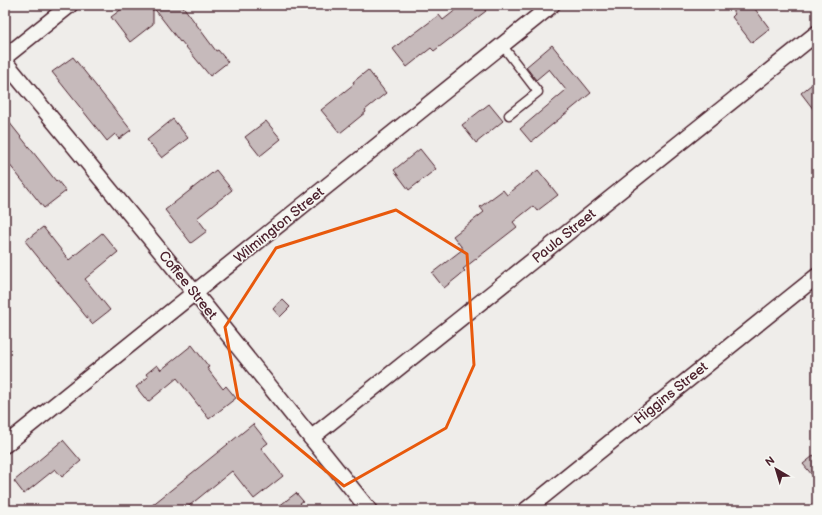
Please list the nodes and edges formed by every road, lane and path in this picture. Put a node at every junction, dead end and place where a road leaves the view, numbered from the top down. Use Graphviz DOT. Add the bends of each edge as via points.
graph roads {
  1 [pos="70,5"];
  2 [pos="552,5"];
  3 [pos="817,33"];
  4 [pos="502,45"];
  5 [pos="5,57"];
  6 [pos="5,62"];
  7 [pos="509,115"];
  8 [pos="817,276"];
  9 [pos="194,292"];
  10 [pos="311,438"];
  11 [pos="5,445"];
  12 [pos="369,510"];
  13 [pos="526,510"];
  1 -- 5 [label="street"];
  2 -- 4 [label="street, Wilmington Street"];
  3 -- 10 [label="street, Paula Street"];
  4 -- 7 [label="lane" via="538,92"];
  4 -- 9 [label="street, Wilmington Street"];
  6 -- 9 [label="street, Coffee Street"];
  8 -- 13 [label="street, Higgins Street"];
  9 -- 10 [label="street, Coffee Street"];
  9 -- 11 [label="street, Wilmington Street"];
  10 -- 12 [label="street, Coffee Street"];
}
